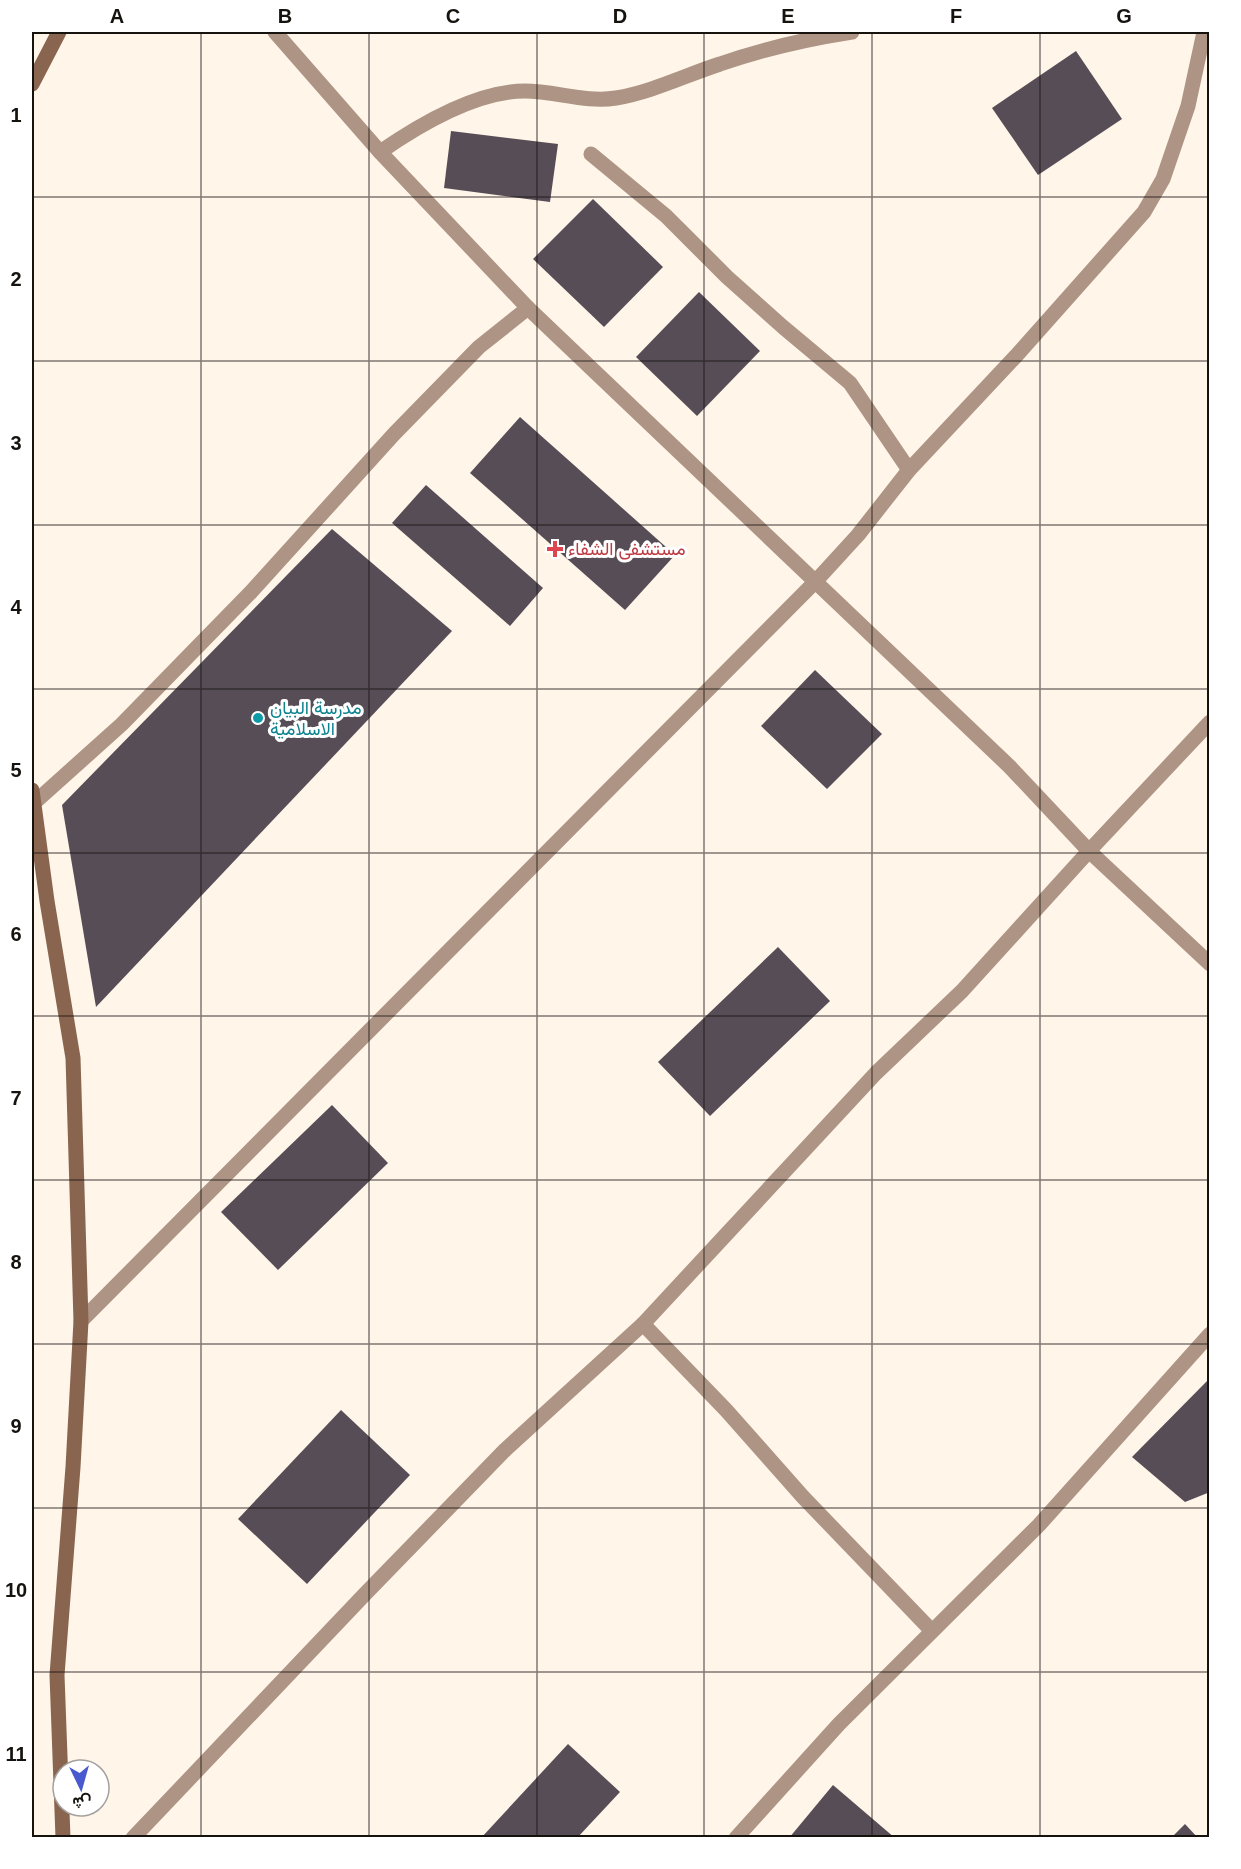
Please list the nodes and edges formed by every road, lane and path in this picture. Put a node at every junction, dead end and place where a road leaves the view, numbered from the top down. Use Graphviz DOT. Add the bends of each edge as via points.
graph roads {
  1 [pos="58,32"];
  2 [pos="275,32"];
  3 [pos="852,32"];
  4 [pos="1204,32"];
  5 [pos="32,84"];
  6 [pos="380,153"];
  7 [pos="591,154"];
  8 [pos="528,308"];
  9 [pos="909,470"];
  10 [pos="815,582"];
  11 [pos="1209,722"];
  12 [pos="33,797"];
  13 [pos="1089,851"];
  14 [pos="1209,964"];
  15 [pos="81,1321"];
  16 [pos="643,1324"];
  17 [pos="1209,1334"];
  18 [pos="931,1630"];
  19 [pos="63,1838"];
  20 [pos="133,1838"];
  21 [pos="736,1838"];
  1 -- 5 [label="street"];
  2 -- 6 [label="street"];
  3 -- 6 [label="street" via="748,55 649,90 614,98 524,91 487,98 429,122"];
  4 -- 9 [label="street" via="1188,106 1163,179 1144,212"];
  6 -- 8 [label="street"];
  7 -- 9 [label="street" via="666,216 727,277 850,383"];
  8 -- 10 [label="street"];
  8 -- 12 [label="street" via="471,355 122,724"];
  9 -- 10 [label="street"];
  10 -- 13 [label="street" via="1010,767"];
  10 -- 15 [label="street"];
  11 -- 13 [label="street"];
  12 -- 15 [label="street" via="73,1058"];
  13 -- 14 [label="street"];
  13 -- 16 [label="street" via="962,991 876,1073"];
  15 -- 19 [label="street" via="57,1675"];
  16 -- 18 [label="street"];
  16 -- 20 [label="street" via="506,1450"];
  17 -- 18 [label="street" via="1039,1525"];
  18 -- 21 [label="street"];
}
